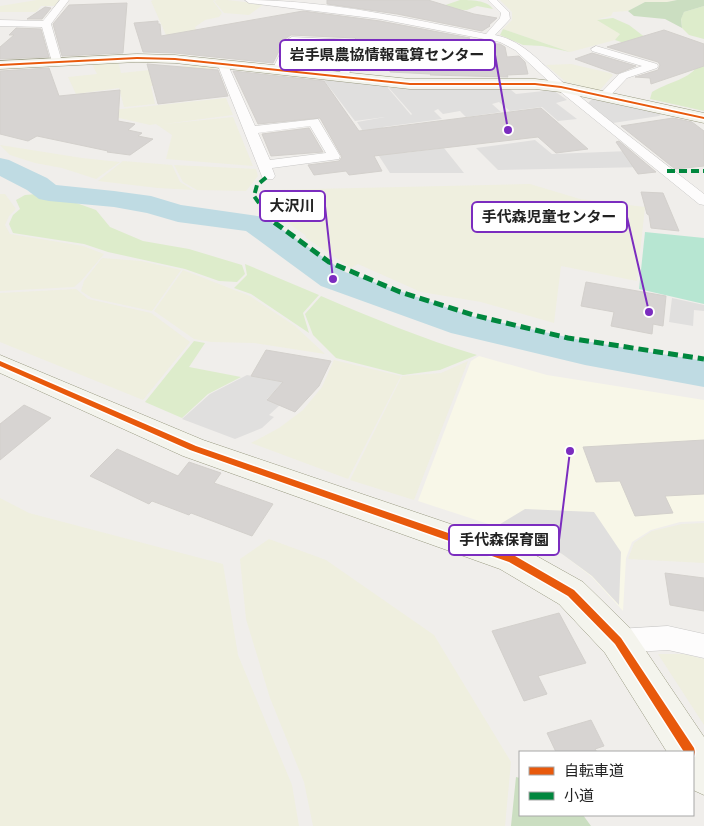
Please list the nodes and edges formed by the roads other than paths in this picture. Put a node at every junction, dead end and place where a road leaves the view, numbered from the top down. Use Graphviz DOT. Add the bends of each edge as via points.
graph roads {
  1 [pos="65,0"];
  2 [pos="252,0"];
  3 [pos="492,0"];
  4 [pos="0,23"];
  5 [pos="46,24"];
  6 [pos="489,36"];
  7 [pos="596,49"];
  8 [pos="57,62"];
  9 [pos="222,64"];
  10 [pos="0,65"];
  11 [pos="277,70"];
  12 [pos="344,78"];
  13 [pos="561,88"];
  14 [pos="603,97"];
  15 [pos="704,118"];
  16 [pos="250,130"];
  17 [pos="704,201"];
  18 [pos="0,363"];
  19 [pos="618,640"];
  20 [pos="704,646"];
  21 [pos="689,751"];
  22 [pos="694,759"];
  23 [pos="704,774"];
  1 -- 5 [label="street"];
  2 -- 6 [label="street" via="380,16"];
  3 -- 6 [label="street" via="505,12 505,19"];
  4 -- 5 [label="street"];
  5 -- 8 [label="street"];
  6 -- 13 [label="street" via="519,48"];
  7 -- 14 [label="street" via="654,66 623,76"];
  8 -- 9 [label="street" via="137,58"];
  8 -- 10 [label="street"];
  9 -- 11 [label="street"];
  9 -- 16 [label="street"];
  11 -- 12 [label="street"];
  11 -- 12 [label="street" via="292,40 352,42"];
  12 -- 13 [label="street" via="410,84 532,84"];
  13 -- 14 [label="street"];
  13 -- 17 [label="street"];
  14 -- 15 [label="street"];
  16 -- 16 [label="street" via="314,122 334,156 266,170"];
  18 -- 19 [label="street" via="194,448 512,559 570,593"];
  19 -- 20 [label="street" via="668,638"];
  19 -- 21 [label="street"];
  22 -- 23 [label="street"];
}
